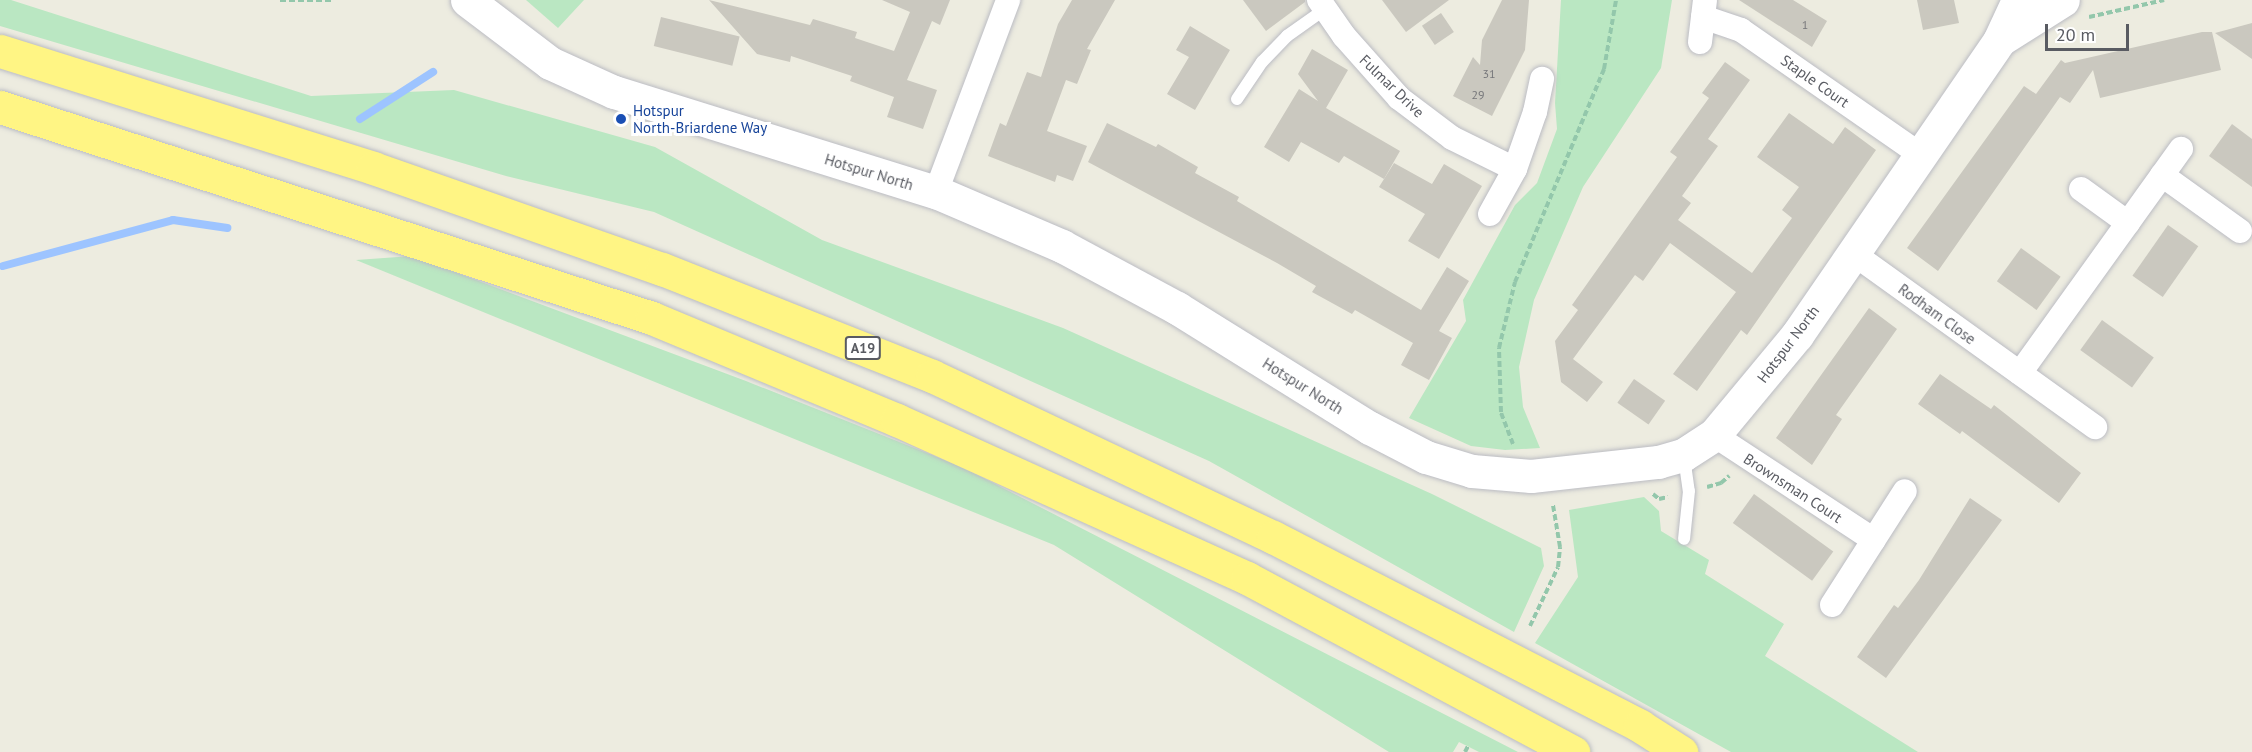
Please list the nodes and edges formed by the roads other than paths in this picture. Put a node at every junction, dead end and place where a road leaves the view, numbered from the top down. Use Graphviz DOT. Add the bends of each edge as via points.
graph roads {
  1 [pos="467,0"];
  2 [pos="1008,0"];
  3 [pos="2018,0"];
  4 [pos="1322,5"];
  5 [pos="1704,9"];
  6 [pos="2074,9"];
  7 [pos="1999,41"];
  8 [pos="1700,42"];
  9 [pos="0,51"];
  10 [pos="1542,80"];
  11 [pos="1237,99"];
  12 [pos="0,106"];
  13 [pos="2181,149"];
  14 [pos="1922,154"];
  15 [pos="1515,169"];
  16 [pos="2163,175"];
  17 [pos="2081,189"];
  18 [pos="936,192"];
  19 [pos="1490,214"];
  20 [pos="2128,223"];
  21 [pos="2241,231"];
  22 [pos="1854,254"];
  23 [pos="2020,373"];
  24 [pos="2095,427"];
  25 [pos="1714,435"];
  26 [pos="1683,455"];
  27 [pos="1905,491"];
  28 [pos="1684,539"];
  29 [pos="1874,540"];
  30 [pos="1832,605"];
  31 [pos="1573,752"];
  32 [pos="1681,752"];
  1 -- 18 [label="street, Hotspur North" via="550,63 614,92"];
  2 -- 18 [label="street"];
  3 -- 7 [label="street"];
  4 -- 11 [label="lane" via="1262,62"];
  4 -- 15 [label="street, Fulmar Drive" via="1369,67 1424,118"];
  5 -- 8 [label="street, Staple Court"];
  5 -- 14 [label="street, Staple Court" via="1741,30"];
  6 -- 7 [label="street"];
  7 -- 14 [label="street, Hotspur North"];
  9 -- 32 [label="highway, A19" via="373,168 662,269 932,376 1273,537 1640,726"];
  10 -- 15 [label="street"];
  12 -- 31 [label="highway" via="663,323 897,420 1247,578"];
  13 -- 16 [label="street"];
  14 -- 22 [label="street, Hotspur North"];
  15 -- 19 [label="street"];
  16 -- 20 [label="street"];
  16 -- 21 [label="street"];
  17 -- 20 [label="street"];
  18 -- 26 [label="street, Hotspur North" via="1041,236 1123,278 1403,446 1472,471 1541,488 1600,471"];
  20 -- 23 [label="street"];
  22 -- 23 [label="street, Rodham Close"];
  22 -- 25 [label="street, Hotspur North" via="1781,358"];
  23 -- 24 [label="street, Rodham Close"];
  25 -- 26 [label="street, Hotspur North"];
  25 -- 29 [label="street, Brownsman Court"];
  26 -- 28 [label="lane" via="1689,491"];
  27 -- 29 [label="street"];
  29 -- 30 [label="street"];
}
